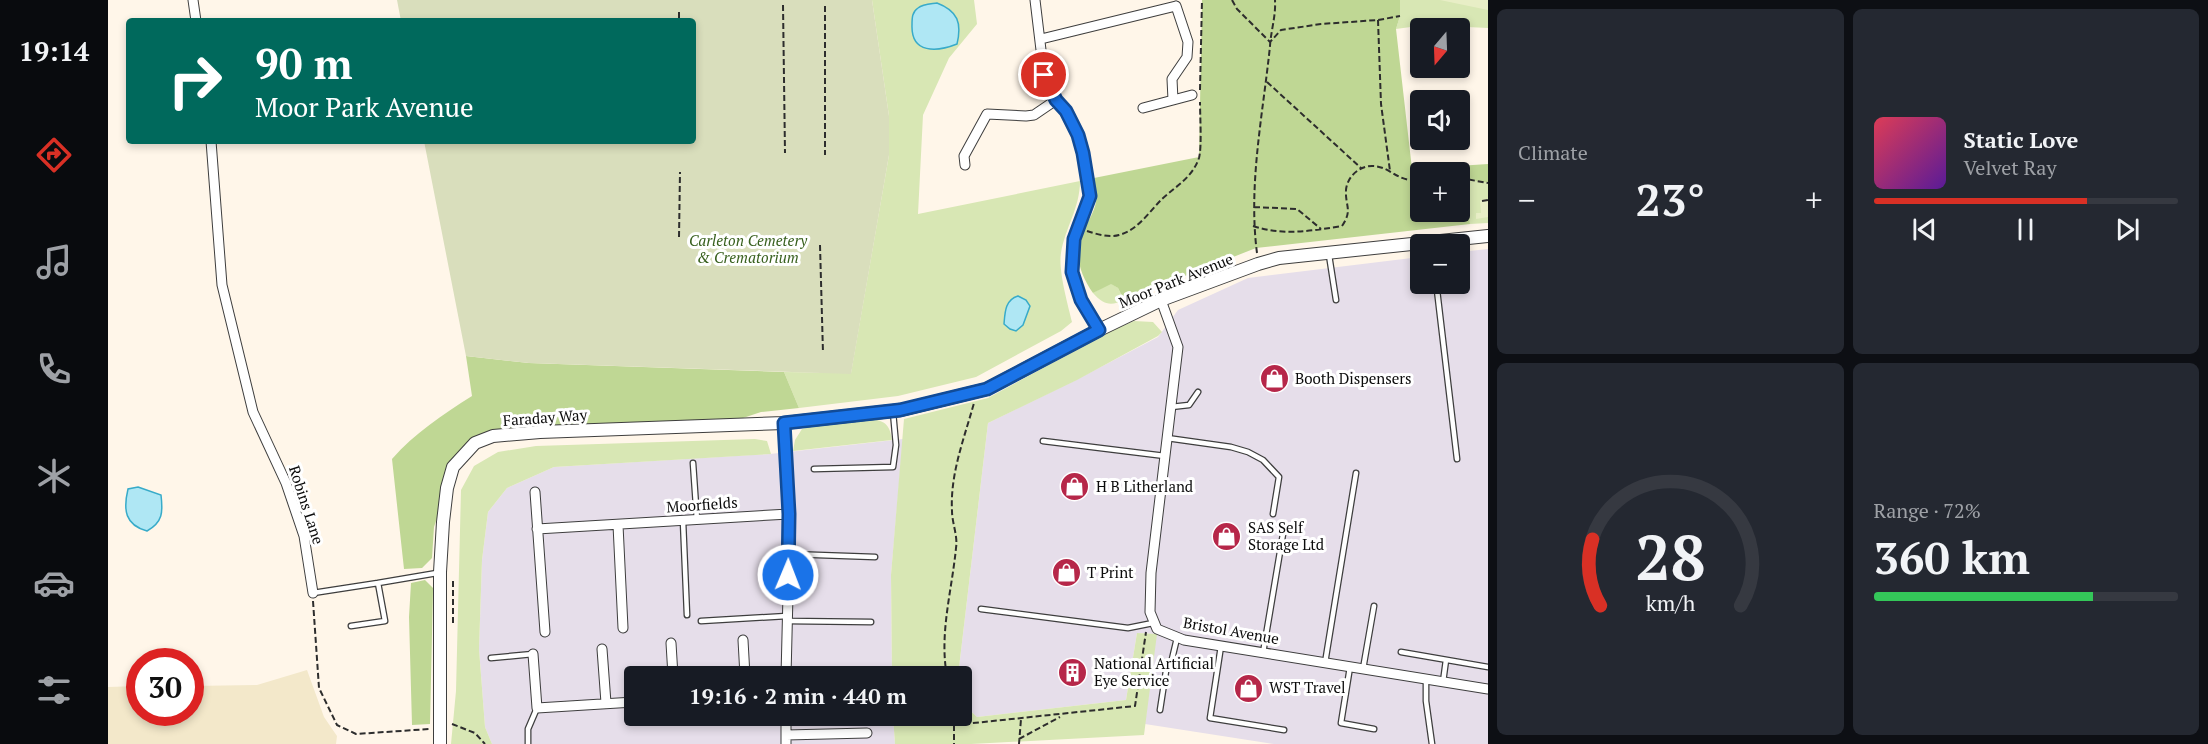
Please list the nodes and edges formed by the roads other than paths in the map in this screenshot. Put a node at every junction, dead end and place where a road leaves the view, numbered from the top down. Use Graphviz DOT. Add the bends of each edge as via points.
graph roads {
  1 [pos="193,0"];
  2 [pos="1035,0"];
  3 [pos="1177,3"];
  4 [pos="196,18"];
  5 [pos="1041,39"];
  6 [pos="1192,95"];
  7 [pos="1056,100"];
  8 [pos="1173,100"];
  9 [pos="981,105"];
  10 [pos="1143,108"];
  11 [pos="987,114"];
  12 [pos="211,144"];
  13 [pos="965,165"];
  14 [pos="1488,236"];
  15 [pos="1470,238"];
  16 [pos="1410,245"];
  17 [pos="1328,253"];
  18 [pos="1437,294"];
  19 [pos="1161,300"];
  20 [pos="1336,300"];
  21 [pos="1099,330"];
  22 [pos="1198,392"];
  23 [pos="1171,407"];
  24 [pos="893,412"];
  25 [pos="784,423"];
  26 [pos="1167,438"];
  27 [pos="1042,441"];
  28 [pos="1165,456"];
  29 [pos="1457,459"];
  30 [pos="693,463"];
  31 [pos="814,470"];
  32 [pos="1356,473"];
  33 [pos="535,492"];
  34 [pos="789,514"];
  35 [pos="1273,514"];
  36 [pos="697,520"];
  37 [pos="683,521"];
  38 [pos="618,525"];
  39 [pos="537,529"];
  40 [pos="1283,534"];
  41 [pos="789,554"];
  42 [pos="875,557"];
  43 [pos="440,572"];
  44 [pos="378,583"];
  45 [pos="313,592"];
  46 [pos="1374,606"];
  47 [pos="981,609"];
  48 [pos="687,615"];
  49 [pos="787,619"];
  50 [pos="701,621"];
  51 [pos="871,622"];
  52 [pos="351,626"];
  53 [pos="1155,626"];
  54 [pos="623,628"];
  55 [pos="545,632"];
  56 [pos="1177,638"];
  57 [pos="743,640"];
  58 [pos="671,643"];
  59 [pos="1221,646"];
  60 [pos="603,649"];
  61 [pos="1263,652"];
  62 [pos="1401,652"];
  63 [pos="532,654"];
  64 [pos="491,658"];
  65 [pos="1446,660"];
  66 [pos="1325,663"];
  67 [pos="672,666"];
  68 [pos="744,666"];
  69 [pos="786,666"];
  70 [pos="1350,667"];
  71 [pos="1488,667"];
  72 [pos="1363,669"];
  73 [pos="1426,679"];
  74 [pos="1443,682"];
  75 [pos="1488,689"];
  76 [pos="624,703"];
  77 [pos="606,704"];
  78 [pos="537,708"];
  79 [pos="1160,710"];
  80 [pos="1374,729"];
  81 [pos="1284,730"];
  82 [pos="867,733"];
  83 [pos="786,739"];
  84 [pos="440,744"];
  85 [pos="528,744"];
  86 [pos="1432,744"];
  1 -- 4 [label="street"];
  2 -- 5 [label="street"];
  3 -- 5 [label="street"];
  3 -- 8 [label="street" via="1188,42 1187,57 1172,79"];
  5 -- 7 [label="street" via="1041,65"];
  6 -- 8 [label="street"];
  7 -- 11 [label="street" via="1034,115"];
  7 -- 21 [label="street" via="1066,111 1083,153 1090,196 1074,239 1072,272 1081,300"];
  8 -- 10 [label="street"];
  9 -- 11 [label="street"];
  11 -- 13 [label="street" via="964,156"];
  12 -- 45 [label="street, Robins Lane" via="222,285 253,412 286,483 304,536"];
  14 -- 15 [label="street, Moor Park Avenue"];
  16 -- 17 [label="street, Moor Park Avenue"];
  17 -- 19 [label="street, Moor Park Avenue" via="1279,258"];
  17 -- 20 [label="lane"];
  18 -- 29 [label="lane"];
  19 -- 21 [label="street, Moor Park Avenue"];
  19 -- 23 [label="street" via="1178,347"];
  21 -- 24 [label="street, Moor Park Avenue" via="987,389"];
  22 -- 23 [label="lane" via="1189,405"];
  23 -- 26 [label="street"];
  24 -- 25 [label="street, Moor Park Avenue"];
  24 -- 31 [label="lane" via="893,467"];
  25 -- 34 [label="street"];
  25 -- 43 [label="street, Faraday Way" via="540,432 494,436 475,443 453,467 447,488"];
  26 -- 28 [label="street"];
  26 -- 35 [label="lane" via="1231,447 1263,460 1279,477"];
  27 -- 28 [label="lane"];
  28 -- 53 [label="street" via="1151,573 1150,612"];
  30 -- 36 [label="lane"];
  32 -- 66 [label="lane"];
  33 -- 39 [label="street"];
  34 -- 36 [label="street, Moorfields"];
  34 -- 41 [label="street"];
  36 -- 37 [label="street, Moorfields"];
  37 -- 38 [label="street, Moorfields"];
  37 -- 48 [label="lane"];
  38 -- 39 [label="street, Moorfields"];
  38 -- 54 [label="street"];
  39 -- 55 [label="street"];
  40 -- 61 [label="lane"];
  41 -- 42 [label="lane"];
  41 -- 49 [label="street"];
  43 -- 44 [label="lane"];
  43 -- 84 [label="street, Faraday Way"];
  44 -- 45 [label="lane"];
  44 -- 52 [label="lane" via="385,621"];
  46 -- 72 [label="lane"];
  47 -- 53 [label="lane" via="1128,628"];
  49 -- 50 [label="lane"];
  49 -- 51 [label="lane"];
  49 -- 69 [label="street"];
  53 -- 56 [label="street, Bristol Avenue"];
  56 -- 59 [label="street, Bristol Avenue"];
  56 -- 79 [label="lane" via="1166,671"];
  57 -- 68 [label="street"];
  58 -- 67 [label="street"];
  59 -- 61 [label="street, Bristol Avenue"];
  59 -- 81 [label="lane" via="1209,718"];
  60 -- 77 [label="street"];
  61 -- 66 [label="street, Bristol Avenue"];
  62 -- 65 [label="lane"];
  63 -- 64 [label="lane"];
  63 -- 78 [label="street"];
  65 -- 71 [label="lane"];
  65 -- 74 [label="lane"];
  66 -- 70 [label="street, Bristol Avenue"];
  70 -- 72 [label="street, Bristol Avenue"];
  70 -- 80 [label="lane" via="1341,723"];
  72 -- 73 [label="street, Bristol Avenue"];
  73 -- 74 [label="street, Bristol Avenue"];
  73 -- 86 [label="lane"];
  74 -- 75 [label="street, Bristol Avenue"];
  76 -- 77 [label="street"];
  77 -- 78 [label="street"];
  78 -- 85 [label="lane" via="528,729"];
  82 -- 83 [label="street"];
}
